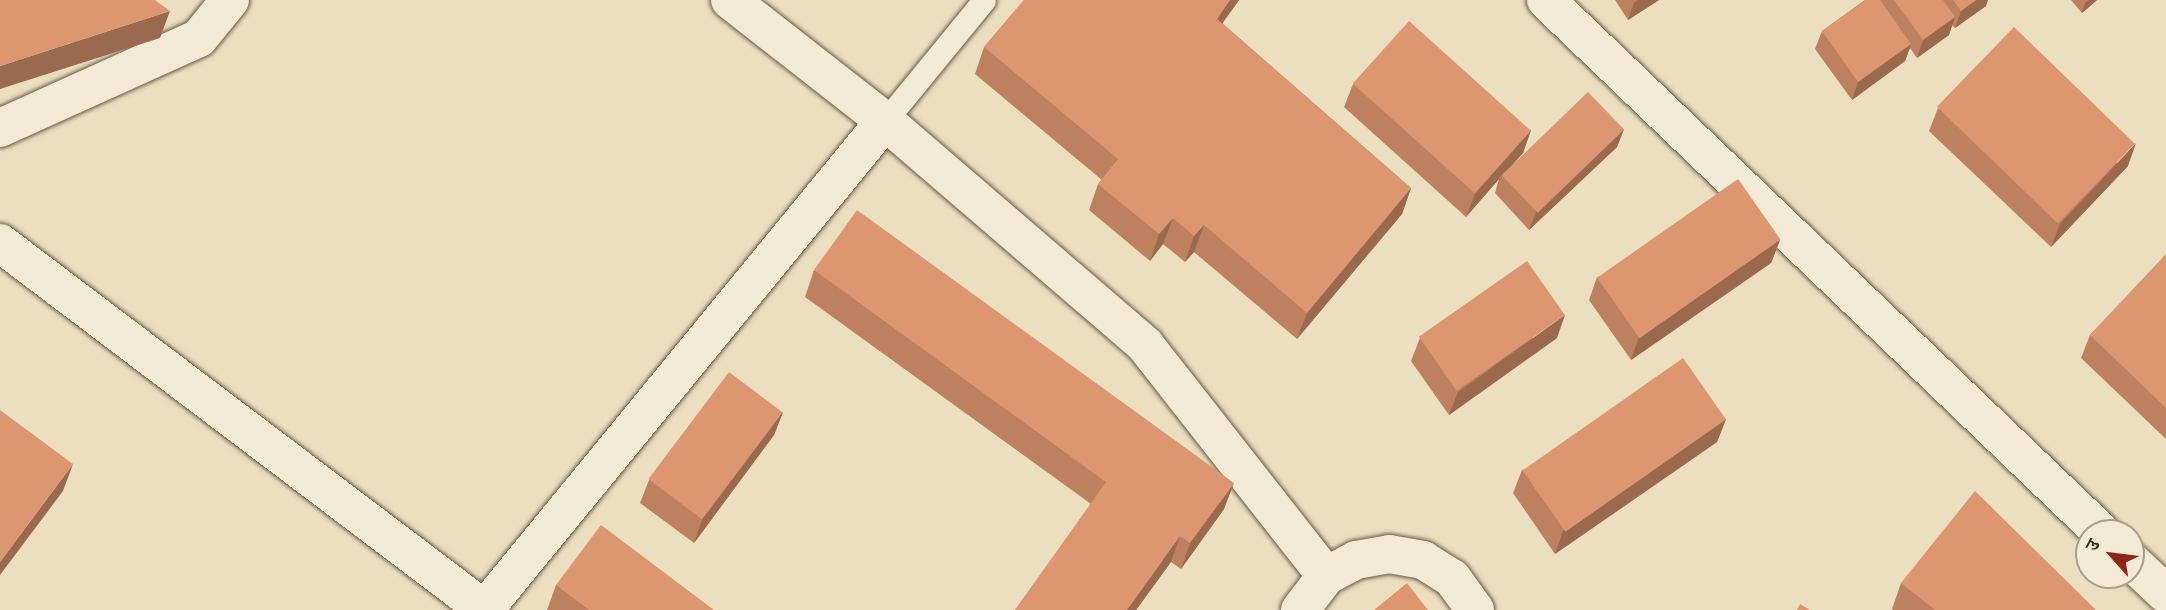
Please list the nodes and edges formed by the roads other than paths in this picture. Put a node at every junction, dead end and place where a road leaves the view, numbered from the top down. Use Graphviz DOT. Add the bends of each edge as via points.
graph roads {
  1 [pos="230,0"];
  2 [pos="730,0"];
  3 [pos="984,0"];
  4 [pos="1546,0"];
  5 [pos="885,121"];
  6 [pos="0,128"];
  7 [pos="0,243"];
  8 [pos="2087,519"];
  9 [pos="2145,574"];
  10 [pos="1326,576"];
  11 [pos="2166,594"];
  12 [pos="484,609"];
  13 [pos="1300,610"];
  14 [pos="1475,610"];
  1 -- 6 [label="street" via="199,38"];
  2 -- 5 [label="street"];
  3 -- 5 [label="lane"];
  4 -- 8 [label="street"];
  5 -- 10 [label="street" via="1146,345"];
  5 -- 12 [label="street"];
  7 -- 12 [label="street"];
  9 -- 11 [label="street"];
  10 -- 13 [label="street"];
  10 -- 14 [label="street" via="1367,558 1423,561 1452,578"];
}
